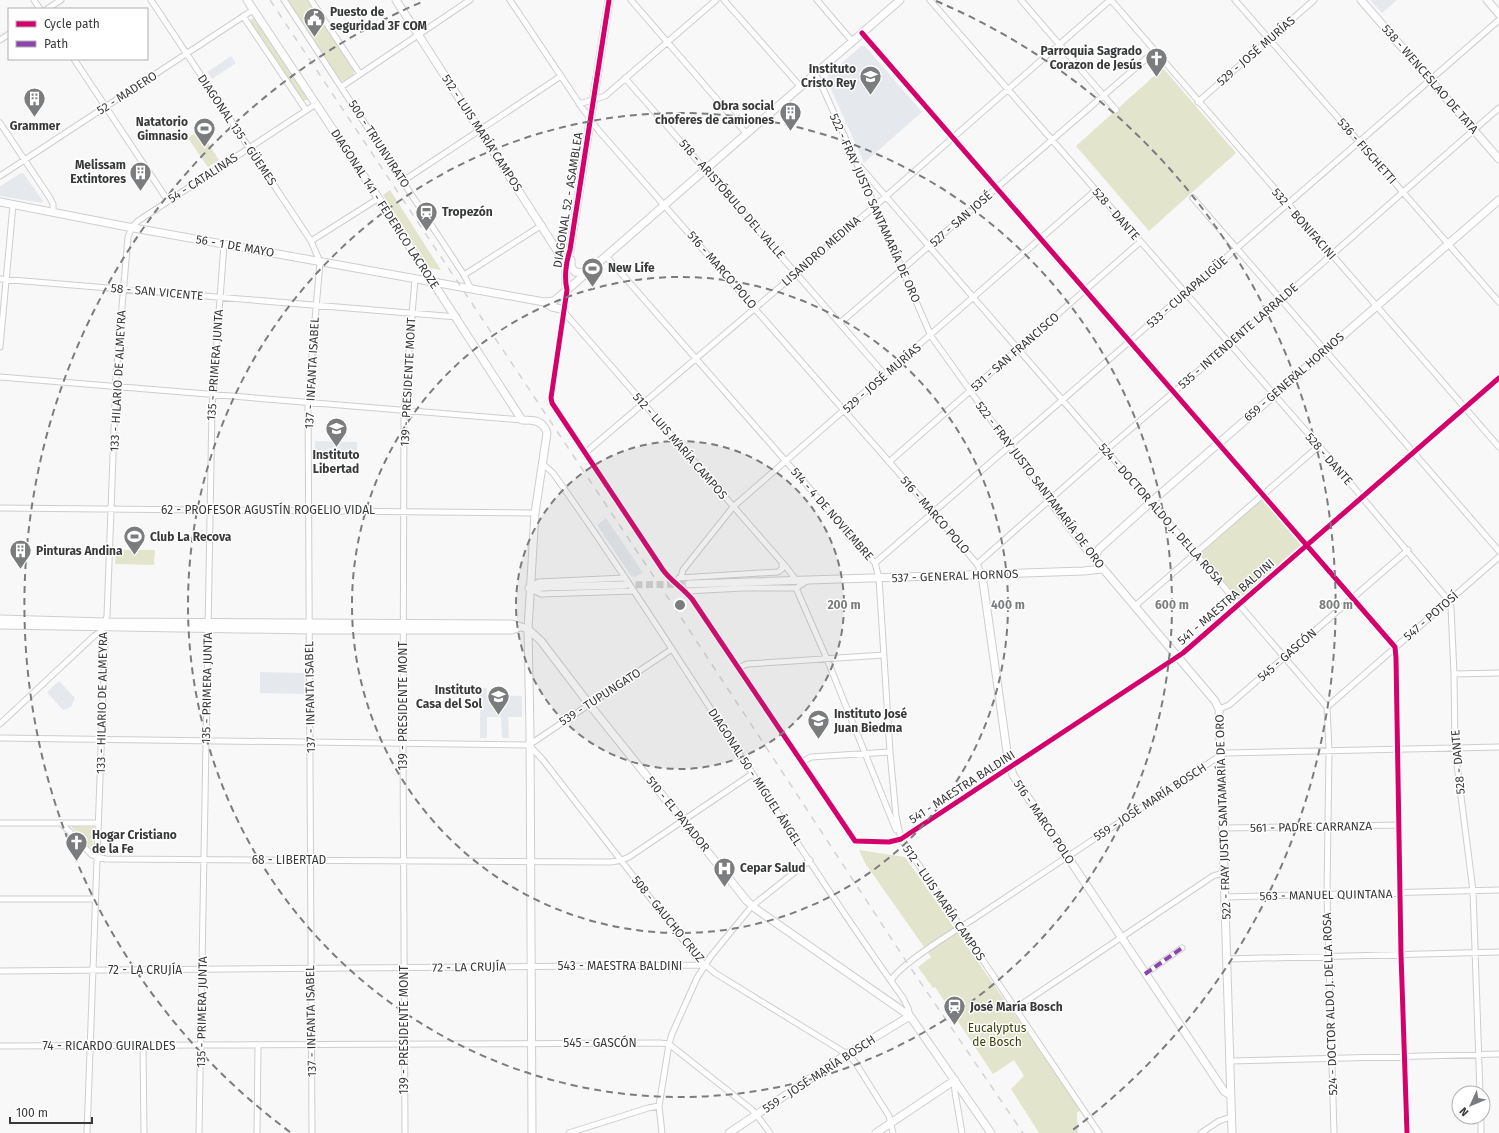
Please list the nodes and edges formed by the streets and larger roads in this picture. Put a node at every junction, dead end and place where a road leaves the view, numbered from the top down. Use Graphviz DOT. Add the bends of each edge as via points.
graph roads {
  1 [pos="61,0"];
  2 [pos="151,0"];
  3 [pos="247,0"];
  4 [pos="284,0"];
  5 [pos="311,0"];
  6 [pos="396,0"];
  7 [pos="470,0"];
  8 [pos="510,0"];
  9 [pos="609,0"];
  10 [pos="631,0"];
  11 [pos="716,0"];
  12 [pos="724,0"];
  13 [pos="817,0"];
  14 [pos="900,0"];
  15 [pos="930,0"];
  16 [pos="1021,0"];
  17 [pos="1110,0"];
  18 [pos="1235,0"];
  19 [pos="1314,0"];
  20 [pos="1361,0"];
  21 [pos="1487,0"];
  22 [pos="49,8"];
  23 [pos="253,10"];
  24 [pos="1499,14"];
  25 [pos="243,16"];
  26 [pos="1499,20"];
  27 [pos="862,33"];
  28 [pos="418,35"];
  29 [pos="1270,40"];
  30 [pos="852,41"];
  31 [pos="667,42"];
  32 [pos="1058,44"];
  33 [pos="1155,51"];
  34 [pos="187,54"];
  35 [pos="75,60"];
  36 [pos="360,74"];
  37 [pos="815,74"];
  38 [pos="560,76"];
  39 [pos="626,78"];
  40 [pos="1431,80"];
  41 [pos="800,86"];
  42 [pos="341,87"];
  43 [pos="1007,88"];
  44 [pos="1104,96"];
  45 [pos="593,100"];
  46 [pos="1198,102"];
  47 [pos="316,104"];
  48 [pos="579,104"];
  49 [pos="106,107"];
  50 [pos="1499,108"];
  51 [pos="306,110"];
  52 [pos="1116,110"];
  53 [pos="591,120"];
  54 [pos="0,123"];
  55 [pos="480,129"];
  56 [pos="1474,130"];
  57 [pos="746,133"];
  58 [pos="952,138"];
  59 [pos="1052,140"];
  60 [pos="1359,142"];
  61 [pos="249,147"];
  62 [pos="1499,159"];
  63 [pos="24,160"];
  64 [pos="856,162"];
  65 [pos="705,169"];
  66 [pos="0,176"];
  67 [pos="403,181"];
  68 [pos="996,188"];
  69 [pos="1096,190"];
  70 [pos="1403,191"];
  71 [pos="885,196"];
  72 [pos="379,198"];
  73 [pos="1193,198"];
  74 [pos="1499,200"];
  75 [pos="168,201"];
  76 [pos="0,202"];
  77 [pos="1287,204"];
  78 [pos="13,205"];
  79 [pos="664,205"];
  80 [pos="875,206"];
  81 [pos="53,212"];
  82 [pos="542,225"];
  83 [pos="132,227"];
  84 [pos="1041,239"];
  85 [pos="311,241"];
  86 [pos="1140,242"];
  87 [pos="224,244"];
  88 [pos="1448,244"];
  89 [pos="929,247"];
  90 [pos="1237,248"];
  91 [pos="570,250"];
  92 [pos="1331,255"];
  93 [pos="606,256"];
  94 [pos="320,262"];
  95 [pos="567,266"];
  96 [pos="902,270"];
  97 [pos="587,273"];
  98 [pos="796,273"];
  99 [pos="464,275"];
  100 [pos="3,279"];
  101 [pos="415,279"];
  102 [pos="433,282"];
  103 [pos="123,289"];
  104 [pos="471,289"];
  105 [pos="567,290"];
  106 [pos="1085,290"];
  107 [pos="1186,293"];
  108 [pos="220,297"];
  109 [pos="973,298"];
  110 [pos="1282,299"];
  111 [pos="544,302"];
  112 [pos="1499,302"];
  113 [pos="316,305"];
  114 [pos="1376,306"];
  115 [pos="755,309"];
  116 [pos="564,312"];
  117 [pos="412,313"];
  118 [pos="457,318"];
  119 [pos="840,323"];
  120 [pos="931,336"];
  121 [pos="1130,341"];
  122 [pos="1230,344"];
  123 [pos="0,347"];
  124 [pos="1018,350"];
  125 [pos="1325,350"];
  126 [pos="697,359"];
  127 [pos="885,375"];
  128 [pos="0,377"];
  129 [pos="1499,378"];
  130 [pos="116,386"];
  131 [pos="970,391"];
  132 [pos="1174,392"];
  133 [pos="212,393"];
  134 [pos="1274,395"];
  135 [pos="308,401"];
  136 [pos="1062,401"];
  137 [pos="644,404"];
  138 [pos="1464,408"];
  139 [pos="404,409"];
  140 [pos="844,411"];
  141 [pos="522,420"];
  142 [pos="1219,443"];
  143 [pos="1010,446"];
  144 [pos="1319,446"];
  145 [pos="1499,447"];
  146 [pos="1106,450"];
  147 [pos="1414,452"];
  148 [pos="585,453"];
  149 [pos="785,460"];
  150 [pos="888,462"];
  151 [pos="543,464"];
  152 [pos="1263,494"];
  153 [pos="1362,497"];
  154 [pos="1049,501"];
  155 [pos="1151,502"];
  156 [pos="733,507"];
  157 [pos="0,508"];
  158 [pos="111,508"];
  159 [pos="210,510"];
  160 [pos="309,511"];
  161 [pos="404,511"];
  162 [pos="535,513"];
  163 [pos="934,513"];
  164 [pos="1306,546"];
  165 [pos="1408,550"];
  166 [pos="1499,551"];
  167 [pos="1195,553"];
  168 [pos="1499,557"];
  169 [pos="1094,558"];
  170 [pos="782,563"];
  171 [pos="875,563"];
  172 [pos="978,564"];
  173 [pos="1102,569"];
  174 [pos="982,574"];
  175 [pos="681,577"];
  176 [pos="879,578"];
  177 [pos="673,580"];
  178 [pos="625,582"];
  179 [pos="796,584"];
  180 [pos="688,587"];
  181 [pos="529,588"];
  182 [pos="634,591"];
  183 [pos="1352,598"];
  184 [pos="1449,601"];
  185 [pos="1240,604"];
  186 [pos="1135,606"];
  187 [pos="0,619"];
  188 [pos="0,625"];
  189 [pos="208,626"];
  190 [pos="104,627"];
  191 [pos="310,627"];
  192 [pos="403,627"];
  193 [pos="528,629"];
  194 [pos="1395,647"];
  195 [pos="672,650"];
  196 [pos="884,654"];
  197 [pos="1178,656"];
  198 [pos="1285,657"];
  199 [pos="827,659"];
  200 [pos="738,668"];
  201 [pos="1499,673"];
  202 [pos="1454,674"];
  203 [pos="589,704"];
  204 [pos="1327,708"];
  205 [pos="1219,709"];
  206 [pos="0,724"];
  207 [pos="0,738"];
  208 [pos="102,740"];
  209 [pos="206,740"];
  210 [pos="311,742"];
  211 [pos="403,743"];
  212 [pos="529,745"];
  213 [pos="1499,747"];
  214 [pos="1455,749"];
  215 [pos="1398,750"];
  216 [pos="1329,751"];
  217 [pos="890,752"];
  218 [pos="867,754"];
  219 [pos="1221,755"];
  220 [pos="802,762"];
  221 [pos="1009,768"];
  222 [pos="752,774"];
  223 [pos="683,820"];
  224 [pos="0,823"];
  225 [pos="62,823"];
  226 [pos="98,823"];
  227 [pos="1399,825"];
  228 [pos="1328,827"];
  229 [pos="1224,828"];
  230 [pos="901,839"];
  231 [pos="1068,856"];
  232 [pos="97,857"];
  233 [pos="205,859"];
  234 [pos="311,860"];
  235 [pos="622,860"];
  236 [pos="810,860"];
  237 [pos="404,861"];
  238 [pos="530,862"];
  239 [pos="1225,872"];
  240 [pos="1499,890"];
  241 [pos="1473,891"];
  242 [pos="1400,893"];
  243 [pos="1327,894"];
  244 [pos="1226,897"];
  245 [pos="0,899"];
  246 [pos="96,899"];
  247 [pos="752,906"];
  248 [pos="961,927"];
  249 [pos="1121,938"];
  250 [pos="1182,948"];
  251 [pos="1476,952"];
  252 [pos="1499,952"];
  253 [pos="1401,954"];
  254 [pos="1329,956"];
  255 [pos="1227,959"];
  256 [pos="704,965"];
  257 [pos="530,967"];
  258 [pos="310,968"];
  259 [pos="404,968"];
  260 [pos="203,969"];
  261 [pos="93,970"];
  262 [pos="0,971"];
  263 [pos="1145,974"];
  264 [pos="891,982"];
  265 [pos="1016,1008"];
  266 [pos="910,1016"];
  267 [pos="404,1044"];
  268 [pos="530,1044"];
  269 [pos="669,1044"];
  270 [pos="201,1045"];
  271 [pos="312,1045"];
  272 [pos="0,1046"];
  273 [pos="90,1046"];
  274 [pos="143,1046"];
  275 [pos="258,1046"];
  276 [pos="848,1054"];
  277 [pos="1479,1054"];
  278 [pos="1499,1054"];
  279 [pos="1405,1056"];
  280 [pos="1332,1059"];
  281 [pos="1229,1061"];
  282 [pos="954,1080"];
  283 [pos="1480,1085"];
  284 [pos="1230,1095"];
  285 [pos="659,1106"];
  286 [pos="756,1114"];
  287 [pos="1231,1117"];
  288 [pos="892,1122"];
  289 [pos="87,1133"];
  290 [pos="144,1133"];
  291 [pos="199,1133"];
  292 [pos="257,1133"];
  293 [pos="312,1133"];
  294 [pos="405,1133"];
  295 [pos="532,1133"];
  296 [pos="570,1133"];
  297 [pos="662,1133"];
  298 [pos="729,1133"];
  299 [pos="770,1133"];
  300 [pos="876,1133"];
  301 [pos="893,1133"];
  302 [pos="962,1133"];
  303 [pos="991,1133"];
  304 [pos="1099,1133"];
  305 [pos="1201,1133"];
  306 [pos="1232,1133"];
  307 [pos="1334,1133"];
  308 [pos="1407,1133"];
  1 -- 22 [label="street"];
  2 -- 34 [label="street, DIAGONAL 135 - GÜEMES"];
  3 -- 23 [label="street, DIAGONAL 141 - FEDERICO LACROZE"];
  4 -- 42 [label="street, 500 - TRIUNVIRATO"];
  5 -- 36 [label="street"];
  6 -- 28 [label="street, 512 - LUIS MARÍA CAMPOS"];
  7 -- 28 [label="street"];
  8 -- 38 [label="street, 516 - MARCO POLO"];
  9 -- 45 [label="street, DIAGONAL 52 - ASAMBLEA"];
  10 -- 31 [label="street"];
  11 -- 31 [label="street"];
  12 -- 41 [label="street"];
  13 -- 30 [label="street"];
  14 -- 27 [label="street"];
  15 -- 43 [label="street, 528 - DANTE"];
  16 -- 32 [label="street"];
  17 -- 32 [label="street, LISANDRO MEDINA"];
  17 -- 33 [label="street, 532 - BONIFACINI"];
  18 -- 29 [label="street, 536 - FISCHETTI"];
  19 -- 29 [label="street, 529 - JOSÉ MURÍAS"];
  20 -- 40 [label="street, 538 - WENCESLAO DE TATA"];
  21 -- 24 [label="street"];
  23 -- 25 [label="street, 52 - MADERO"];
  23 -- 47 [label="street, DIAGONAL 141 - FEDERICO LACROZE"];
  25 -- 34 [label="street, 52 - MADERO"];
  25 -- 51 [label="street"];
  26 -- 40 [label="street, 533 - CURAPALIGÜE"];
  27 -- 30 [label="street"];
  27 -- 58 [label="street"];
  28 -- 36 [label="street"];
  28 -- 55 [label="street, 512 - LUIS MARÍA CAMPOS"];
  29 -- 46 [label="street, 529 - JOSÉ MURÍAS"];
  29 -- 60 [label="street, 536 - FISCHETTI"];
  30 -- 37 [label="street"];
  31 -- 39 [label="street"];
  31 -- 57 [label="street"];
  32 -- 43 [label="street, LISANDRO MEDINA"];
  32 -- 44 [label="street"];
  33 -- 44 [label="street, 527 - SAN JOSÉ"];
  33 -- 46 [label="street, 532 - BONIFACINI"];
  34 -- 49 [label="street, 52 - MADERO"];
  34 -- 61 [label="street, DIAGONAL 135 - GÜEMES"];
  35 -- 49 [label="street"];
  36 -- 42 [label="street"];
  37 -- 41 [label="street"];
  37 -- 64 [label="street, 522 - FRAY JUSTO SANTAMARÍA DE ORO"];
  38 -- 48 [label="street, 516 - MARCO POLO"];
  38 -- 55 [label="street"];
  39 -- 45 [label="street" via="605,96"];
  39 -- 65 [label="street, 518 - ARISTÓBULO DEL VALLE"];
  40 -- 56 [label="street, 538 - WENCESLAO DE TATA"];
  40 -- 60 [label="street, 533 - CURAPALIGÜE"];
  41 -- 57 [label="street"];
  42 -- 67 [label="street, 500 - TRIUNVIRATO"];
  43 -- 58 [label="street, LISANDRO MEDINA"];
  43 -- 59 [label="street, 528 - DANTE"];
  44 -- 52 [label="street"];
  44 -- 59 [label="street, 527 - SAN JOSÉ"];
  45 -- 48 [label="street"];
  45 -- 53 [label="street, DIAGONAL 52 - ASAMBLEA"];
  46 -- 77 [label="street, 532 - BONIFACINI"];
  47 -- 51 [label="street, 54 - CATALINAS"];
  47 -- 72 [label="street, DIAGONAL 141 - FEDERICO LACROZE"];
  48 -- 53 [label="street, 516 - MARCO POLO"];
  49 -- 63 [label="street, 52 - MADERO"];
  49 -- 75 [label="street"];
  50 -- 56 [label="street, 535 - INTENDENTE LARRALDE"];
  51 -- 61 [label="street, 54 - CATALINAS"];
  53 -- 79 [label="street, 516 - MARCO POLO"];
  53 -- 91 [label="street, DIAGONAL 52 - ASAMBLEA"];
  54 -- 63 [label="street"];
  55 -- 67 [label="street"];
  55 -- 82 [label="street, 512 - LUIS MARÍA CAMPOS"];
  56 -- 62 [label="street, 538 - WENCESLAO DE TATA"];
  56 -- 70 [label="street, 535 - INTENDENTE LARRALDE"];
  57 -- 65 [label="street"];
  58 -- 68 [label="street"];
  58 -- 71 [label="street, LISANDRO MEDINA"];
  59 -- 68 [label="street, 527 - SAN JOSÉ"];
  59 -- 69 [label="street, 528 - DANTE"];
  60 -- 70 [label="street, 536 - FISCHETTI"];
  60 -- 77 [label="street, 533 - CURAPALIGÜE"];
  61 -- 75 [label="street, 54 - CATALINAS"];
  61 -- 85 [label="street, DIAGONAL 135 - GÜEMES"];
  63 -- 66 [label="street, 52 - MADERO"];
  63 -- 81 [label="street" via="53,204"];
  64 -- 71 [label="street, 524 - DOCTOR ALDO J. DELLA ROSA"];
  64 -- 80 [label="street, 522 - FRAY JUSTO SANTAMARÍA DE ORO"];
  65 -- 79 [label="street"];
  65 -- 98 [label="street, 518 - ARISTÓBULO DEL VALLE"];
  67 -- 99 [label="street, 500 - TRIUNVIRATO"];
  68 -- 84 [label="street"];
  68 -- 89 [label="street, 527 - SAN JOSÉ"];
  69 -- 84 [label="street, 529 - JOSÉ MURÍAS"];
  69 -- 86 [label="street, 528 - DANTE"];
  70 -- 88 [label="street, 536 - FISCHETTI"];
  70 -- 92 [label="street, 535 - INTENDENTE LARRALDE"];
  71 -- 80 [label="street, LISANDRO MEDINA"];
  71 -- 89 [label="street, 524 - DOCTOR ALDO J. DELLA ROSA"];
  72 -- 85 [label="street"];
  72 -- 102 [label="street, DIAGONAL 141 - FEDERICO LACROZE"];
  73 -- 90 [label="street"];
  74 -- 88 [label="street, 659 - GENERAL HORNOS"];
  75 -- 83 [label="street, 54 - CATALINAS" via="138,220"];
  76 -- 78 [label="street, 56 - 1 DE MAYO"];
  77 -- 90 [label="street, 533 - CURAPALIGÜE"];
  77 -- 92 [label="street, 532 - BONIFACINI"];
  78 -- 81 [label="street, 56 - 1 DE MAYO"];
  78 -- 100 [label="street"];
  79 -- 93 [label="street"];
  79 -- 115 [label="street, 516 - MARCO POLO"];
  80 -- 96 [label="street, 522 - FRAY JUSTO SANTAMARÍA DE ORO"];
  80 -- 98 [label="street, LISANDRO MEDINA"];
  81 -- 83 [label="street, 56 - 1 DE MAYO"];
  82 -- 95 [label="street, 512 - LUIS MARÍA CAMPOS"];
  82 -- 99 [label="street"];
  83 -- 87 [label="street, 56 - 1 DE MAYO"];
  83 -- 103 [label="street, 133 - HILARIO DE ALMEYRA" via="128,237"];
  84 -- 106 [label="street"];
  84 -- 109 [label="street, 529 - JOSÉ MURÍAS"];
  85 -- 94 [label="street, DIAGONAL 135 - GÜEMES"];
  86 -- 106 [label="street, 531 - SAN FRANCISCO"];
  86 -- 107 [label="street, 528 - DANTE"];
  87 -- 94 [label="street, 56 - 1 DE MAYO"];
  87 -- 108 [label="street, 135 - PRIMERA JUNTA"];
  88 -- 112 [label="street, 536 - FISCHETTI"];
  88 -- 114 [label="street, 659 - GENERAL HORNOS"];
  89 -- 96 [label="street, 527 - SAN JOSÉ"];
  89 -- 109 [label="street, 524 - DOCTOR ALDO J. DELLA ROSA"];
  90 -- 107 [label="street, 533 - CURAPALIGÜE"];
  90 -- 110 [label="street"];
  91 -- 95 [label="street, DIAGONAL 52 - ASAMBLEA"];
  91 -- 97 [label="street" via="570,264 573,270"];
  92 -- 110 [label="street, 535 - INTENDENTE LARRALDE"];
  92 -- 114 [label="street, 532 - BONIFACINI"];
  93 -- 97 [label="street"];
  93 -- 126 [label="street, 514 - 4 DE NOVIEMBRE"];
  94 -- 101 [label="street, 56 - 1 DE MAYO"];
  94 -- 113 [label="street, 137 - INFANTA ISABEL"];
  95 -- 105 [label="street, DIAGONAL 52 - ASAMBLEA"];
  96 -- 119 [label="street, 527 - SAN JOSÉ"];
  96 -- 120 [label="street, 522 - FRAY JUSTO SANTAMARÍA DE ORO"];
  97 -- 105 [label="street"];
  98 -- 115 [label="street, LISANDRO MEDINA"];
  98 -- 119 [label="street, 518 - ARISTÓBULO DEL VALLE"];
  99 -- 104 [label="street, 500 - TRIUNVIRATO"];
  100 -- 103 [label="street, 58 - SAN VICENTE"];
  100 -- 123 [label="street"];
  101 -- 102 [label="street, 56 - 1 DE MAYO"];
  101 -- 117 [label="street, 139 - PRESIDENTE MONT"];
  102 -- 104 [label="street, 56 - 1 DE MAYO"];
  102 -- 118 [label="street, DIAGONAL 141 - FEDERICO LACROZE"];
  103 -- 108 [label="street, 58 - SAN VICENTE"];
  103 -- 130 [label="street, 133 - HILARIO DE ALMEYRA"];
  104 -- 111 [label="street, 56 - 1 DE MAYO"];
  105 -- 111 [label="street" via="554,301"];
  105 -- 116 [label="street, DIAGONAL 52 - ASAMBLEA"];
  106 -- 121 [label="street"];
  106 -- 124 [label="street, 531 - SAN FRANCISCO"];
  107 -- 121 [label="street, 533 - CURAPALIGÜE"];
  107 -- 122 [label="street, 528 - DANTE"];
  108 -- 113 [label="street, 58 - SAN VICENTE"];
  108 -- 133 [label="street, 135 - PRIMERA JUNTA"];
  109 -- 120 [label="street, 529 - JOSÉ MURÍAS"];
  109 -- 124 [label="street, 524 - DOCTOR ALDO J. DELLA ROSA"];
  110 -- 122 [label="street, 535 - INTENDENTE LARRALDE"];
  110 -- 125 [label="street"];
  111 -- 116 [label="street, 56 - 1 DE MAYO"];
  113 -- 117 [label="street, 58 - SAN VICENTE"];
  113 -- 135 [label="street, 137 - INFANTA ISABEL"];
  114 -- 125 [label="street, 659 - GENERAL HORNOS"];
  114 -- 138 [label="street, 532 - BONIFACINI"];
  115 -- 126 [label="street, LISANDRO MEDINA"];
  115 -- 140 [label="street, 516 - MARCO POLO"];
  116 -- 137 [label="street, 512 - LUIS MARÍA CAMPOS"];
  116 -- 148 [label="street, DIAGONAL 52 - ASAMBLEA" via="551,398"];
  117 -- 118 [label="street, 58 - SAN VICENTE"];
  117 -- 139 [label="street, 139 - PRESIDENTE MONT"];
  118 -- 141 [label="street, DIAGONAL 141 - FEDERICO LACROZE"];
  119 -- 127 [label="street, 518 - ARISTÓBULO DEL VALLE"];
  120 -- 127 [label="street, 529 - JOSÉ MURÍAS"];
  120 -- 131 [label="street, 522 - FRAY JUSTO SANTAMARÍA DE ORO"];
  121 -- 132 [label="street"];
  121 -- 136 [label="street, 533 - CURAPALIGÜE"];
  122 -- 132 [label="street, 535 - INTENDENTE LARRALDE"];
  122 -- 134 [label="street, 528 - DANTE"];
  124 -- 131 [label="street, 531 - SAN FRANCISCO"];
  124 -- 136 [label="street, 524 - DOCTOR ALDO J. DELLA ROSA"];
  125 -- 134 [label="street, 659 - GENERAL HORNOS"];
  125 -- 147 [label="street"];
  126 -- 137 [label="street, LISANDRO MEDINA"];
  126 -- 149 [label="street, 514 - 4 DE NOVIEMBRE"];
  127 -- 140 [label="street, 529 - JOSÉ MURÍAS"];
  128 -- 130 [label="street"];
  129 -- 138 [label="street, 541 - MAESTRA BALDINI"];
  130 -- 133 [label="street"];
  130 -- 158 [label="street, 133 - HILARIO DE ALMEYRA"];
  131 -- 143 [label="street, 522 - FRAY JUSTO SANTAMARÍA DE ORO"];
  131 -- 150 [label="street, 531 - SAN FRANCISCO"];
  132 -- 142 [label="street"];
  132 -- 146 [label="street, 535 - INTENDENTE LARRALDE"];
  133 -- 135 [label="street"];
  133 -- 159 [label="street, 135 - PRIMERA JUNTA"];
  134 -- 142 [label="street, 659 - GENERAL HORNOS"];
  134 -- 144 [label="street, 528 - DANTE"];
  135 -- 139 [label="street"];
  135 -- 160 [label="street, 137 - INFANTA ISABEL"];
  136 -- 143 [label="street, 533 - CURAPALIGÜE"];
  136 -- 146 [label="street, 524 - DOCTOR ALDO J. DELLA ROSA"];
  137 -- 148 [label="street, LISANDRO MEDINA"];
  137 -- 156 [label="street, 512 - LUIS MARÍA CAMPOS"];
  138 -- 145 [label="street, 532 - BONIFACINI"];
  138 -- 147 [label="street, 541 - MAESTRA BALDINI"];
  139 -- 141 [label="street"];
  139 -- 161 [label="street, 139 - PRESIDENTE MONT"];
  140 -- 149 [label="street, 529 - JOSÉ MURÍAS"];
  140 -- 150 [label="street, 516 - MARCO POLO"];
  141 -- 151 [label="street" via="538,421 546,430"];
  142 -- 152 [label="street"];
  142 -- 155 [label="street, 659 - GENERAL HORNOS"];
  143 -- 154 [label="street, 522 - FRAY JUSTO SANTAMARÍA DE ORO"];
  143 -- 163 [label="street, 533 - CURAPALIGÜE"];
  144 -- 152 [label="street"];
  144 -- 153 [label="street, 528 - DANTE"];
  146 -- 154 [label="street, 535 - INTENDENTE LARRALDE"];
  146 -- 155 [label="street, 524 - DOCTOR ALDO J. DELLA ROSA"];
  147 -- 153 [label="street, 541 - MAESTRA BALDINI"];
  147 -- 166 [label="street"];
  148 -- 177 [label="street" via="663,570"];
  149 -- 156 [label="street, 529 - JOSÉ MURÍAS"];
  149 -- 171 [label="street, 514 - 4 DE NOVIEMBRE"];
  150 -- 163 [label="street, 516 - MARCO POLO"];
  151 -- 162 [label="street"];
  151 -- 178 [label="street, DIAGONAL 50 - MIGUEL ÁNGEL" via="553,472"];
  152 -- 164 [label="street"];
  152 -- 167 [label="street"];
  153 -- 164 [label="street, 541 - MAESTRA BALDINI"];
  153 -- 165 [label="street, 528 - DANTE"];
  154 -- 169 [label="street, 522 - FRAY JUSTO SANTAMARÍA DE ORO"];
  154 -- 172 [label="street, 535 - INTENDENTE LARRALDE"];
  155 -- 167 [label="street, 524 - DOCTOR ALDO J. DELLA ROSA"];
  155 -- 169 [label="street, 659 - GENERAL HORNOS" via="1099,549"];
  156 -- 170 [label="street, 512 - LUIS MARÍA CAMPOS"];
  156 -- 175 [label="street, 529 - JOSÉ MURÍAS" via="683,570"];
  157 -- 158 [label="street, 62 - PROFESOR AGUSTÍN ROGELIO VIDAL"];
  158 -- 159 [label="street, 62 - PROFESOR AGUSTÍN ROGELIO VIDAL"];
  158 -- 190 [label="street, 133 - HILARIO DE ALMEYRA" via="108,610"];
  159 -- 160 [label="street, 62 - PROFESOR AGUSTÍN ROGELIO VIDAL"];
  159 -- 189 [label="street, 135 - PRIMERA JUNTA"];
  160 -- 161 [label="street, 62 - PROFESOR AGUSTÍN ROGELIO VIDAL"];
  160 -- 191 [label="street, 137 - INFANTA ISABEL"];
  161 -- 162 [label="street, 62 - PROFESOR AGUSTÍN ROGELIO VIDAL"];
  161 -- 192 [label="street, 139 - PRESIDENTE MONT"];
  162 -- 181 [label="street"];
  163 -- 171 [label="street, 533 - CURAPALIGÜE"];
  163 -- 172 [label="street, 516 - MARCO POLO"];
  164 -- 183 [label="street"];
  164 -- 185 [label="street, 541 - MAESTRA BALDINI"];
  165 -- 183 [label="street, 545 - GASCÓN"];
  165 -- 184 [label="street, 528 - DANTE"];
  167 -- 185 [label="street, 524 - DOCTOR ALDO J. DELLA ROSA"];
  167 -- 186 [label="street"];
  168 -- 184 [label="street, 547 - POTOSÍ"];
  169 -- 173 [label="street, 522 - FRAY JUSTO SANTAMARÍA DE ORO"];
  170 -- 175 [label="street" via="782,569 778,572"];
  170 -- 179 [label="street, 512 - LUIS MARÍA CAMPOS"];
  171 -- 176 [label="street, 514 - 4 DE NOVIEMBRE"];
  172 -- 174 [label="street, 516 - MARCO POLO"];
  173 -- 174 [label="street, 537 - GENERAL HORNOS"];
  173 -- 186 [label="street, 522 - FRAY JUSTO SANTAMARÍA DE ORO"];
  174 -- 176 [label="street, 537 - GENERAL HORNOS"];
  174 -- 221 [label="street, 516 - MARCO POLO"];
  175 -- 177 [label="street"];
  176 -- 179 [label="street, 537 - GENERAL HORNOS" via="807,580"];
  176 -- 196 [label="street, 514 - 4 DE NOVIEMBRE"];
  177 -- 180 [label="street"];
  178 -- 181 [label="street"];
  178 -- 181 [label="street" via="538,582"];
  178 -- 182 [label="street, DIAGONAL 50 - MIGUEL ÁNGEL"];
  179 -- 180 [label="street, 537 - GENERAL HORNOS" via="743,588"];
  179 -- 180 [label="street, 537 - GENERAL HORNOS" via="744,582"];
  179 -- 199 [label="street, 512 - LUIS MARÍA CAMPOS"];
  180 -- 200 [label="street"];
  181 -- 182 [label="street" via="540,594"];
  181 -- 193 [label="street"];
  182 -- 195 [label="street, DIAGONAL 50 - MIGUEL ÁNGEL"];
  183 -- 194 [label="street"];
  183 -- 198 [label="street, 545 - GASCÓN"];
  184 -- 194 [label="street, 547 - POTOSÍ"];
  184 -- 202 [label="street, 528 - DANTE"];
  185 -- 197 [label="street, 541 - MAESTRA BALDINI"];
  185 -- 198 [label="street, 524 - DOCTOR ALDO J. DELLA ROSA"];
  186 -- 197 [label="street, 522 - FRAY JUSTO SANTAMARÍA DE ORO"];
  187 -- 190 [label="street"];
  188 -- 190 [label="street"];
  189 -- 190 [label="street"];
  189 -- 191 [label="street"];
  189 -- 209 [label="street, 135 - PRIMERA JUNTA"];
  190 -- 206 [label="street"];
  190 -- 208 [label="street, 133 - HILARIO DE ALMEYRA"];
  191 -- 192 [label="street"];
  191 -- 210 [label="street, 137 - INFANTA ISABEL"];
  192 -- 193 [label="street" via="512,624"];
  192 -- 211 [label="street, 139 - PRESIDENTE MONT"];
  193 -- 203 [label="street, 510 - EL PAYADOR" via="541,641"];
  193 -- 212 [label="street"];
  194 -- 204 [label="street, 547 - POTOSÍ"];
  194 -- 215 [label="street"];
  195 -- 203 [label="street, 539 - TUPUNGATO"];
  195 -- 222 [label="street, DIAGONAL 50 - MIGUEL ÁNGEL"];
  196 -- 199 [label="street"];
  196 -- 217 [label="street, 514 - 4 DE NOVIEMBRE"];
  197 -- 205 [label="street, 522 - FRAY JUSTO SANTAMARÍA DE ORO"];
  197 -- 221 [label="street, 541 - MAESTRA BALDINI"];
  198 -- 204 [label="street, 524 - DOCTOR ALDO J. DELLA ROSA"];
  198 -- 205 [label="street, 545 - GASCÓN" via="1229,705"];
  199 -- 200 [label="street" via="747,664"];
  199 -- 218 [label="street, 512 - LUIS MARÍA CAMPOS"];
  200 -- 220 [label="street"];
  201 -- 202 [label="street"];
  202 -- 214 [label="street, 528 - DANTE"];
  203 -- 212 [label="street, 539 - TUPUNGATO"];
  203 -- 223 [label="street, 510 - EL PAYADOR"];
  204 -- 216 [label="street, 524 - DOCTOR ALDO J. DELLA ROSA"];
  205 -- 219 [label="street, 522 - FRAY JUSTO SANTAMARÍA DE ORO"];
  207 -- 208 [label="street"];
  208 -- 209 [label="street"];
  208 -- 226 [label="street, 133 - HILARIO DE ALMEYRA"];
  209 -- 210 [label="street"];
  209 -- 233 [label="street, 135 - PRIMERA JUNTA"];
  210 -- 211 [label="street"];
  210 -- 234 [label="street, 137 - INFANTA ISABEL"];
  211 -- 212 [label="street"];
  211 -- 237 [label="street, 139 - PRESIDENTE MONT"];
  212 -- 235 [label="street, 508 - GAUCHO CRUZ"];
  212 -- 238 [label="street"];
  213 -- 214 [label="street, 559 - JOSÉ MARÍA BOSCH"];
  214 -- 215 [label="street, 559 - JOSÉ MARÍA BOSCH"];
  214 -- 241 [label="street, 528 - DANTE"];
  215 -- 216 [label="street, 559 - JOSÉ MARÍA BOSCH"];
  215 -- 227 [label="street"];
  216 -- 219 [label="street, 559 - JOSÉ MARÍA BOSCH"];
  216 -- 228 [label="street, 524 - DOCTOR ALDO J. DELLA ROSA"];
  217 -- 218 [label="street"];
  217 -- 230 [label="street, 514 - 4 DE NOVIEMBRE" via="896,816"];
  218 -- 220 [label="street" via="811,756"];
  218 -- 230 [label="street, 512 - LUIS MARÍA CAMPOS"];
  219 -- 229 [label="street, 522 - FRAY JUSTO SANTAMARÍA DE ORO"];
  219 -- 231 [label="street, 559 - JOSÉ MARÍA BOSCH"];
  220 -- 230 [label="street, 541 - MAESTRA BALDINI" via="856,841 889,842"];
  221 -- 230 [label="street, 541 - MAESTRA BALDINI"];
  221 -- 231 [label="street, 516 - MARCO POLO"];
  222 -- 223 [label="street"];
  222 -- 236 [label="street, DIAGONAL 50 - MIGUEL ÁNGEL"];
  223 -- 235 [label="street"];
  223 -- 247 [label="street, 510 - EL PAYADOR"];
  224 -- 225 [label="street"];
  225 -- 226 [label="street"];
  225 -- 232 [label="street" via="92,855"];
  226 -- 232 [label="street, 133 - HILARIO DE ALMEYRA"];
  227 -- 228 [label="street, 561 - PADRE CARRANZA"];
  227 -- 242 [label="street"];
  228 -- 229 [label="street, 561 - PADRE CARRANZA"];
  228 -- 243 [label="street, 524 - DOCTOR ALDO J. DELLA ROSA"];
  229 -- 239 [label="street, 522 - FRAY JUSTO SANTAMARÍA DE ORO"];
  230 -- 248 [label="street, 512 - LUIS MARÍA CAMPOS"];
  231 -- 248 [label="street, 559 - JOSÉ MARÍA BOSCH"];
  231 -- 249 [label="street, 516 - MARCO POLO"];
  232 -- 233 [label="street, 68 - LIBERTAD"];
  232 -- 246 [label="street, 133 - HILARIO DE ALMEYRA"];
  233 -- 234 [label="street, 68 - LIBERTAD"];
  233 -- 260 [label="street, 135 - PRIMERA JUNTA"];
  234 -- 237 [label="street, 68 - LIBERTAD"];
  234 -- 258 [label="street, 137 - INFANTA ISABEL"];
  235 -- 238 [label="street, 68 - LIBERTAD"];
  235 -- 256 [label="street, 508 - GAUCHO CRUZ"];
  236 -- 247 [label="street"];
  236 -- 264 [label="street, DIAGONAL 50 - MIGUEL ÁNGEL"];
  237 -- 238 [label="street, 68 - LIBERTAD"];
  237 -- 259 [label="street, 139 - PRESIDENTE MONT"];
  238 -- 257 [label="street"];
  239 -- 244 [label="street, 522 - FRAY JUSTO SANTAMARÍA DE ORO"];
  239 -- 249 [label="street" via="1213,876"];
  240 -- 241 [label="street, 563 - MANUEL QUINTANA"];
  241 -- 242 [label="street, 563 - MANUEL QUINTANA"];
  241 -- 251 [label="street, 528 - DANTE"];
  242 -- 243 [label="street, 563 - MANUEL QUINTANA"];
  242 -- 253 [label="street"];
  243 -- 244 [label="street, 563 - MANUEL QUINTANA"];
  243 -- 254 [label="street, 524 - DOCTOR ALDO J. DELLA ROSA"];
  244 -- 255 [label="street, 522 - FRAY JUSTO SANTAMARÍA DE ORO"];
  245 -- 246 [label="street"];
  246 -- 261 [label="street, 133 - HILARIO DE ALMEYRA"];
  247 -- 256 [label="street"];
  247 -- 266 [label="street, 510 - EL PAYADOR"];
  248 -- 264 [label="street, 559 - JOSÉ MARÍA BOSCH" via="908,964"];
  248 -- 265 [label="street, 512 - LUIS MARÍA CAMPOS"];
  249 -- 263 [label="street, 516 - MARCO POLO"];
  249 -- 265 [label="street"];
  250 -- 263 [label="street"];
  251 -- 252 [label="street"];
  251 -- 253 [label="street"];
  251 -- 277 [label="street, 528 - DANTE"];
  253 -- 254 [label="street"];
  253 -- 279 [label="street"];
  254 -- 255 [label="street"];
  254 -- 280 [label="street, 524 - DOCTOR ALDO J. DELLA ROSA"];
  255 -- 281 [label="street, 522 - FRAY JUSTO SANTAMARÍA DE ORO"];
  256 -- 257 [label="street, 543 - MAESTRA BALDINI"];
  256 -- 269 [label="street"];
  256 -- 276 [label="street, 508 - GAUCHO CRUZ"];
  257 -- 259 [label="street, 72 - LA CRUJÍA"];
  257 -- 268 [label="street"];
  258 -- 259 [label="street, 72 - LA CRUJÍA"];
  258 -- 260 [label="street, 72 - LA CRUJÍA"];
  258 -- 271 [label="street, 137 - INFANTA ISABEL"];
  259 -- 267 [label="street, 139 - PRESIDENTE MONT"];
  260 -- 261 [label="street, 72 - LA CRUJÍA"];
  260 -- 270 [label="street, 135 - PRIMERA JUNTA"];
  261 -- 262 [label="street, 72 - LA CRUJÍA"];
  261 -- 273 [label="street, 133 - HILARIO DE ALMEYRA"];
  263 -- 284 [label="street, 516 - MARCO POLO" via="1224,1091"];
  264 -- 266 [label="street, DIAGONAL 50 - MIGUEL ÁNGEL" via="906,1003"];
  265 -- 304 [label="street, 512 - LUIS MARÍA CAMPOS"];
  266 -- 276 [label="street, 559 - JOSÉ MARÍA BOSCH"];
  266 -- 282 [label="street, DIAGONAL 50 - MIGUEL ÁNGEL"];
  267 -- 268 [label="street, 74 - RICARDO GUIRALDES"];
  267 -- 271 [label="street, 74 - RICARDO GUIRALDES"];
  267 -- 294 [label="street, 139 - PRESIDENTE MONT"];
  268 -- 269 [label="street, 545 - GASCÓN"];
  268 -- 295 [label="street"];
  269 -- 285 [label="street"];
  269 -- 286 [label="street"];
  270 -- 274 [label="street, 74 - RICARDO GUIRALDES"];
  270 -- 275 [label="street, 74 - RICARDO GUIRALDES"];
  270 -- 291 [label="street, 135 - PRIMERA JUNTA"];
  271 -- 275 [label="street, 74 - RICARDO GUIRALDES"];
  271 -- 293 [label="street, 137 - INFANTA ISABEL"];
  272 -- 273 [label="street, 74 - RICARDO GUIRALDES"];
  273 -- 274 [label="street, 74 - RICARDO GUIRALDES"];
  273 -- 289 [label="street, 133 - HILARIO DE ALMEYRA"];
  274 -- 290 [label="street"];
  275 -- 292 [label="street"];
  276 -- 286 [label="street, 559 - JOSÉ MARÍA BOSCH"];
  276 -- 288 [label="street, 508 - GAUCHO CRUZ"];
  277 -- 278 [label="street"];
  277 -- 279 [label="street"];
  277 -- 283 [label="street, 528 - DANTE"];
  279 -- 280 [label="street"];
  279 -- 308 [label="street"];
  280 -- 281 [label="street"];
  280 -- 307 [label="street, 524 - DOCTOR ALDO J. DELLA ROSA"];
  281 -- 284 [label="street, 522 - FRAY JUSTO SANTAMARÍA DE ORO"];
  282 -- 288 [label="street"];
  282 -- 302 [label="street"];
  282 -- 303 [label="street, DIAGONAL 50 - MIGUEL ÁNGEL"];
  284 -- 287 [label="street, 522 - FRAY JUSTO SANTAMARÍA DE ORO"];
  285 -- 296 [label="street"];
  285 -- 297 [label="street"];
  286 -- 298 [label="street, 559 - JOSÉ MARÍA BOSCH"];
  286 -- 299 [label="street"];
  287 -- 305 [label="street" via="1219,1121"];
  287 -- 306 [label="street, 522 - FRAY JUSTO SANTAMARÍA DE ORO"];
  288 -- 300 [label="street"];
  288 -- 301 [label="street, 508 - GAUCHO CRUZ"];
}
